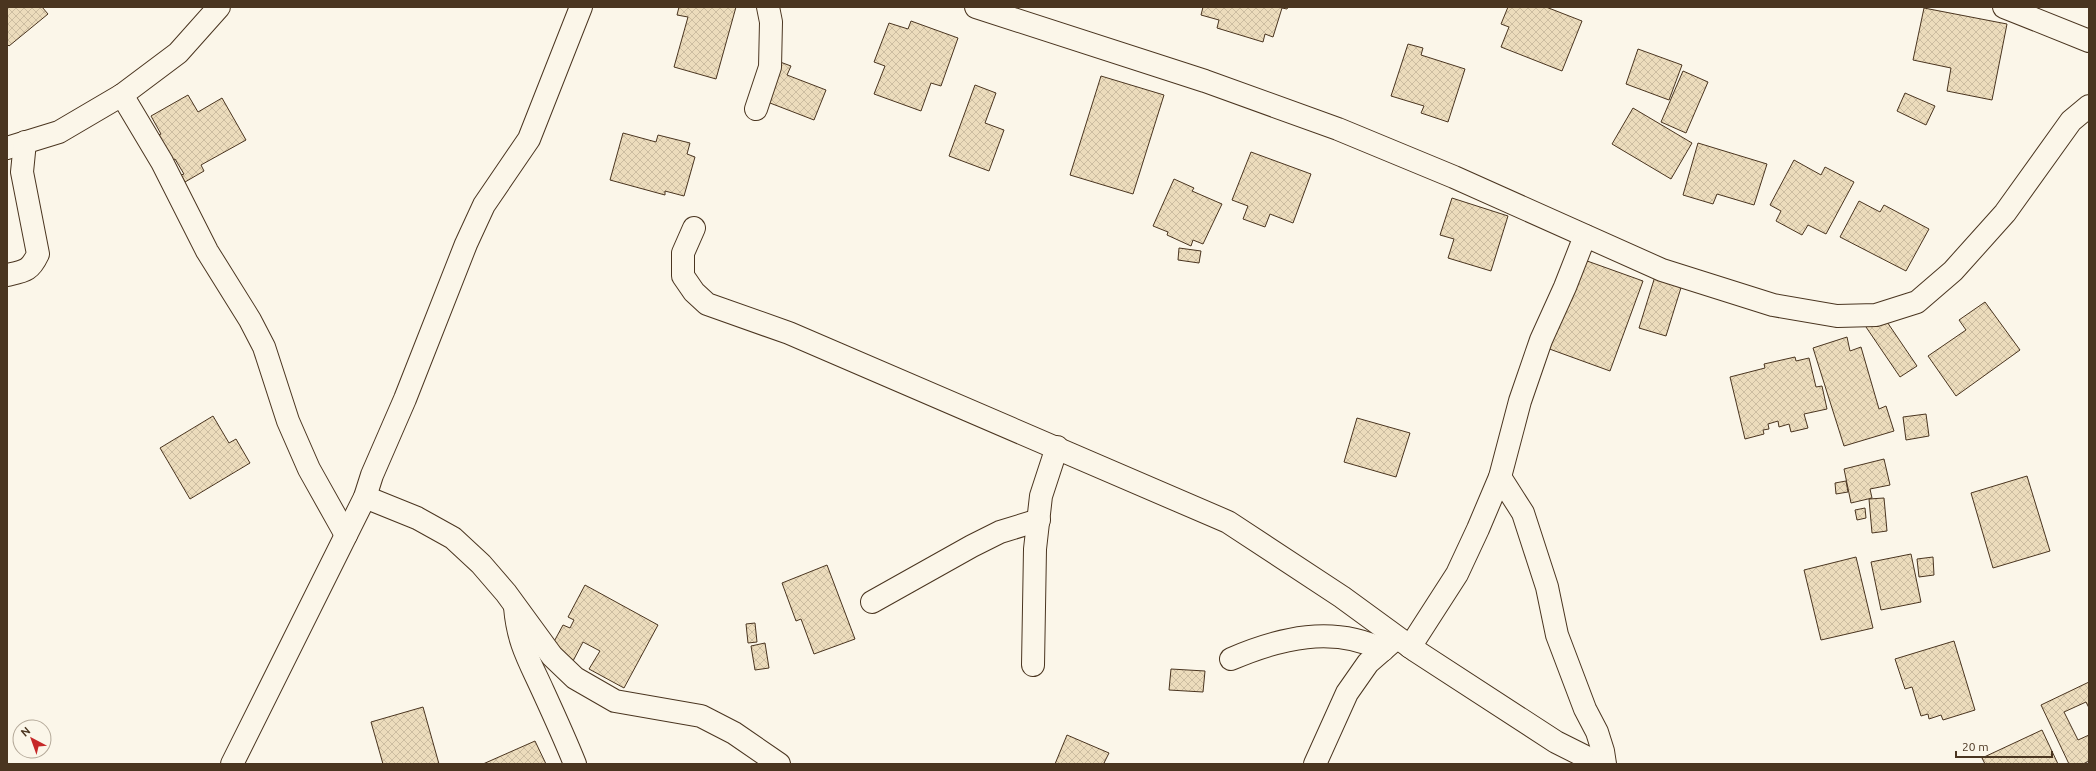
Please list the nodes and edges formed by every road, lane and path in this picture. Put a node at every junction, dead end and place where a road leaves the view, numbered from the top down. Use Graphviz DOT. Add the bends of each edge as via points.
graph roads {
  1 [pos="219,7"];
  2 [pos="581,7"];
  3 [pos="768,7"];
  4 [pos="976,7"];
  5 [pos="2004,7"];
  6 [pos="2089,42"];
  7 [pos="122,95"];
  8 [pos="2089,106"];
  9 [pos="756,109"];
  10 [pos="16,145"];
  11 [pos="694,228"];
  12 [pos="1585,236"];
  13 [pos="7,274"];
  14 [pos="1057,447"];
  15 [pos="1500,477"];
  16 [pos="365,497"];
  17 [pos="1039,520"];
  18 [pos="346,535"];
  19 [pos="872,602"];
  20 [pos="515,606"];
  21 [pos="1397,645"];
  22 [pos="1231,659"];
  23 [pos="1033,665"];
  24 [pos="232,764"];
  25 [pos="574,764"];
  26 [pos="779,764"];
  27 [pos="1315,764"];
  28 [pos="1600,764"];
  29 [pos="1605,764"];
  1 -- 7 [label="street" via="178,53"];
  2 -- 16 [label="street" via="529,139 484,205 466,244"];
  3 -- 9 [label="street" via="771,22 770,67"];
  4 -- 12 [label="street" via="1205,81 1338,129 1454,177"];
  5 -- 6 [label="street"];
  7 -- 10 [label="street" via="59,132"];
  7 -- 18 [label="street" via="162,162 207,251 264,347 288,421 309,469"];
  8 -- 12 [label="street" via="2071,121 2005,213 1953,271 1917,302 1876,315 1837,316 1773,305 1662,270"];
  10 -- 13 [label="street" via="38,254 33,266 26,271"];
  11 -- 14 [label="street" via="683,253 683,276 694,292 707,304 789,334"];
  12 -- 15 [label="street" via="1541,340 1520,401"];
  14 -- 17 [label="street" via="1041,496"];
  14 -- 21 [label="street" via="1228,522 1342,597"];
  15 -- 21 [label="street" via="1457,574"];
  15 -- 29 [label="street" via="1523,513 1547,587 1557,635 1585,709 1597,732"];
  16 -- 18 [label="street"];
  16 -- 20 [label="street" via="417,518 453,538 480,564"];
  17 -- 19 [label="street" via="1000,532"];
  17 -- 23 [label="street" via="1035,549"];
  18 -- 24 [label="street"];
  20 -- 25 [label="street" via="517,630 524,653 560,728"];
  20 -- 26 [label="street" via="552,656 582,682 615,701 700,716 734,733"];
  21 -- 22 [label="street" via="1329,636 1288,640 1258,647"];
  21 -- 27 [label="street" via="1368,663 1347,693"];
  21 -- 28 [label="street" via="1556,742"];
}
